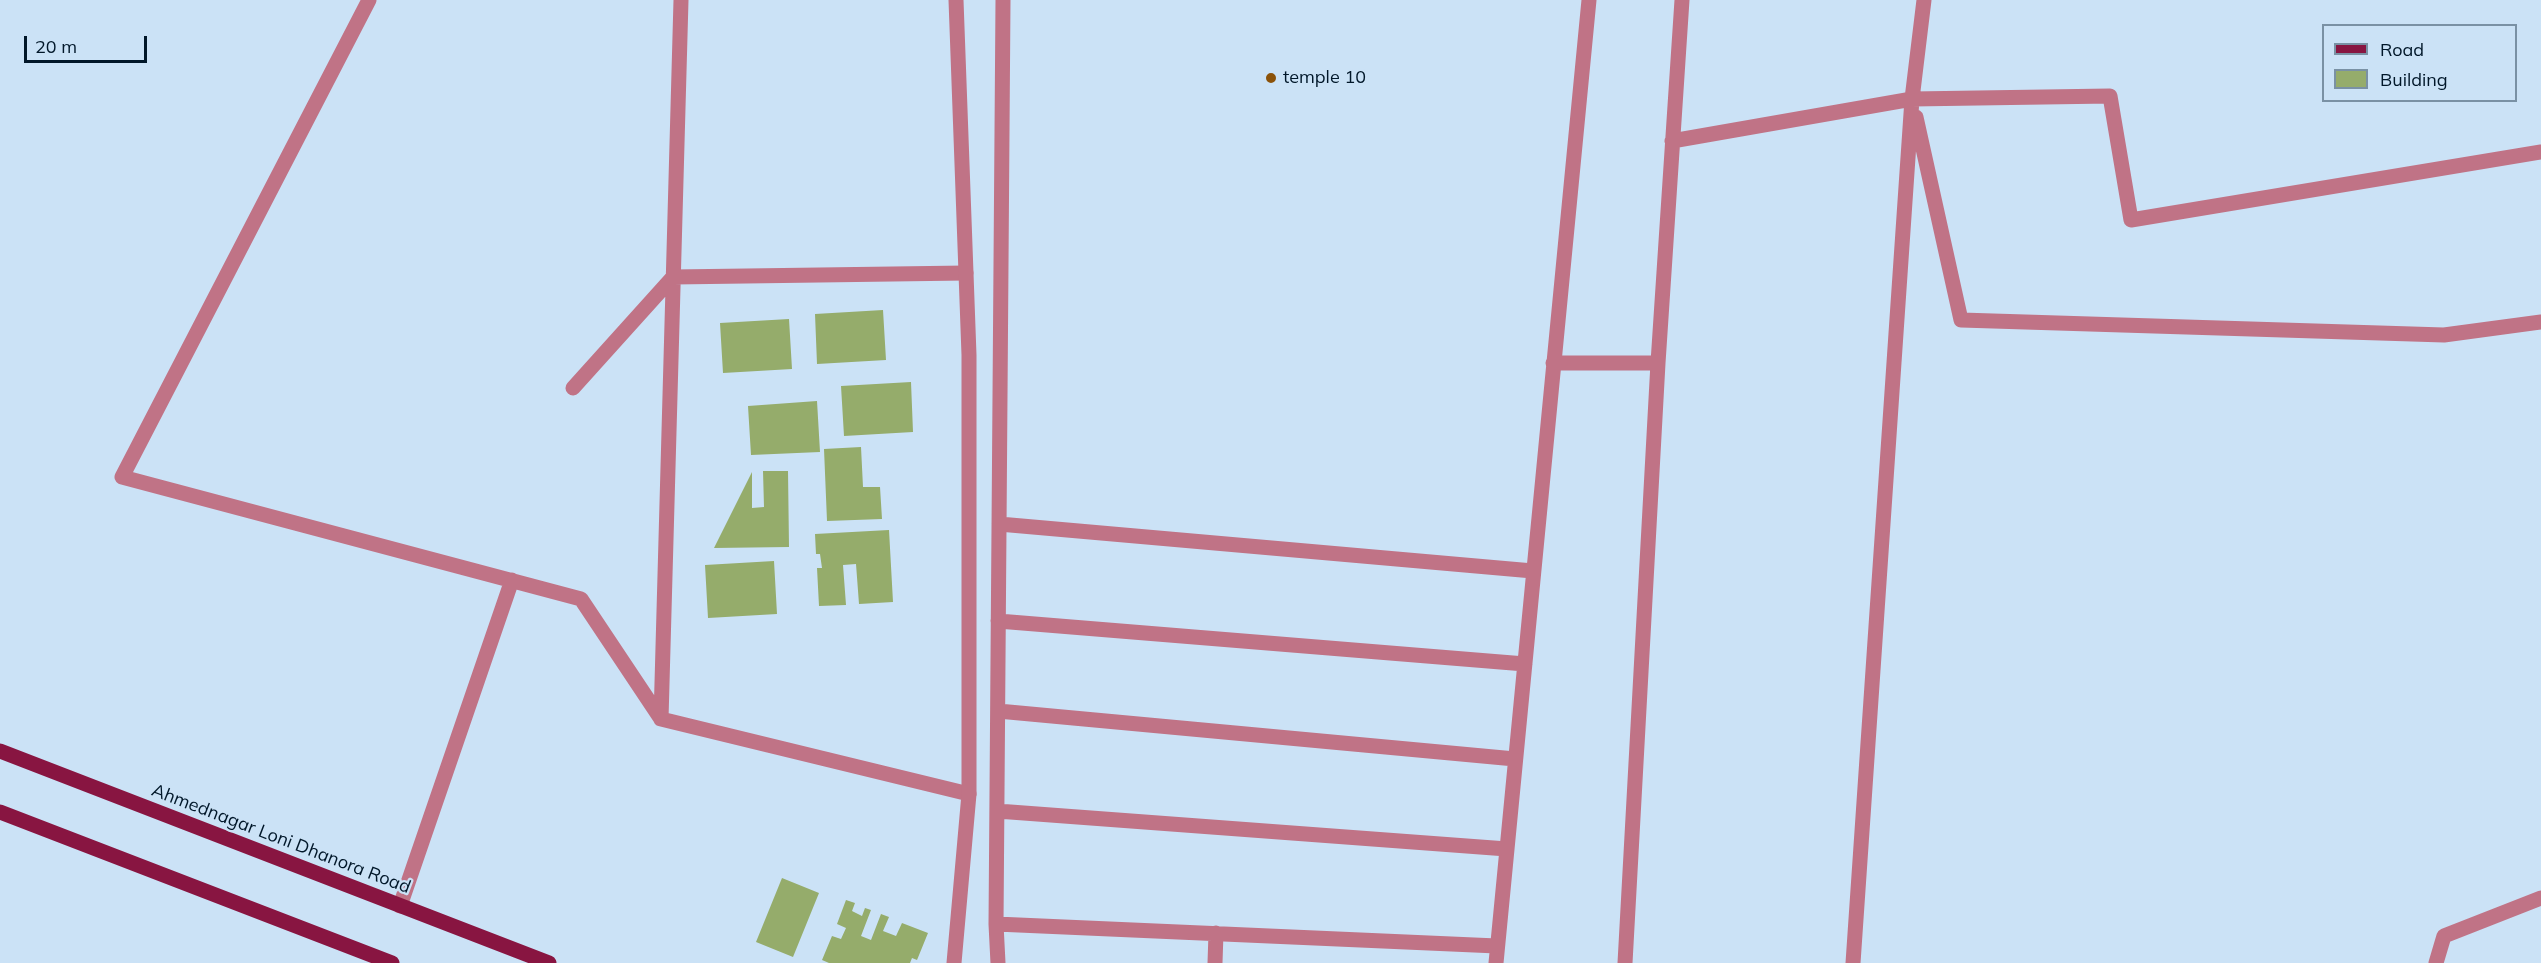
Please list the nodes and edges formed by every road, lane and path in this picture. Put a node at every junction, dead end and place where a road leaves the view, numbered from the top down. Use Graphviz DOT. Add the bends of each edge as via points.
graph roads {
  1 [pos="369,0"];
  2 [pos="681,0"];
  3 [pos="956,0"];
  4 [pos="1003,0"];
  5 [pos="1589,0"];
  6 [pos="1682,0"];
  7 [pos="1924,0"];
  8 [pos="1912,99"];
  9 [pos="1672,141"];
  10 [pos="2541,152"];
  11 [pos="966,273"];
  12 [pos="673,277"];
  13 [pos="2541,322"];
  14 [pos="1553,363"];
  15 [pos="1658,363"];
  16 [pos="573,388"];
  17 [pos="999,524"];
  18 [pos="1533,571"];
  19 [pos="512,580"];
  20 [pos="998,621"];
  21 [pos="1525,664"];
  22 [pos="998,711"];
  23 [pos="661,719"];
  24 [pos="0,751"];
  25 [pos="1515,759"];
  26 [pos="969,794"];
  27 [pos="997,811"];
  28 [pos="0,812"];
  29 [pos="1506,849"];
  30 [pos="2541,898"];
  31 [pos="400,906"];
  32 [pos="996,924"];
  33 [pos="1216,933"];
  34 [pos="1497,946"];
  35 [pos="393,963"];
  36 [pos="549,963"];
  37 [pos="954,963"];
  38 [pos="998,963"];
  39 [pos="1215,963"];
  40 [pos="1496,963"];
  41 [pos="1625,963"];
  42 [pos="1853,963"];
  43 [pos="2436,963"];
  1 -- 19 [label="street" via="122,477"];
  2 -- 12 [label="street"];
  3 -- 11 [label="street"];
  4 -- 17 [label="street"];
  5 -- 14 [label="street"];
  6 -- 9 [label="street"];
  7 -- 8 [label="street"];
  8 -- 9 [label="street"];
  8 -- 10 [label="street" via="2110,96 2131,220"];
  8 -- 13 [label="street" via="1961,320 2444,335"];
  8 -- 42 [label="street"];
  9 -- 15 [label="street"];
  11 -- 12 [label="street"];
  11 -- 26 [label="street"];
  12 -- 16 [label="street"];
  12 -- 23 [label="street"];
  14 -- 15 [label="street"];
  14 -- 18 [label="street"];
  15 -- 41 [label="street"];
  17 -- 18 [label="street"];
  17 -- 20 [label="street"];
  18 -- 21 [label="street"];
  19 -- 23 [label="street" via="581,598"];
  19 -- 31 [label="street"];
  20 -- 21 [label="street"];
  20 -- 22 [label="street"];
  21 -- 25 [label="street"];
  22 -- 25 [label="street"];
  22 -- 27 [label="street"];
  23 -- 26 [label="street"];
  24 -- 31 [label="main road, Ahmednagar Loni Dhanora Road"];
  25 -- 29 [label="street"];
  26 -- 37 [label="street"];
  27 -- 29 [label="street"];
  27 -- 32 [label="street"];
  28 -- 35 [label="main road"];
  29 -- 34 [label="street"];
  30 -- 43 [label="street" via="2444,936"];
  31 -- 36 [label="main road, Ahmednagar Loni Dhanora Road"];
  32 -- 33 [label="street"];
  32 -- 38 [label="street"];
  33 -- 34 [label="street"];
  33 -- 39 [label="street"];
  34 -- 40 [label="street"];
}
